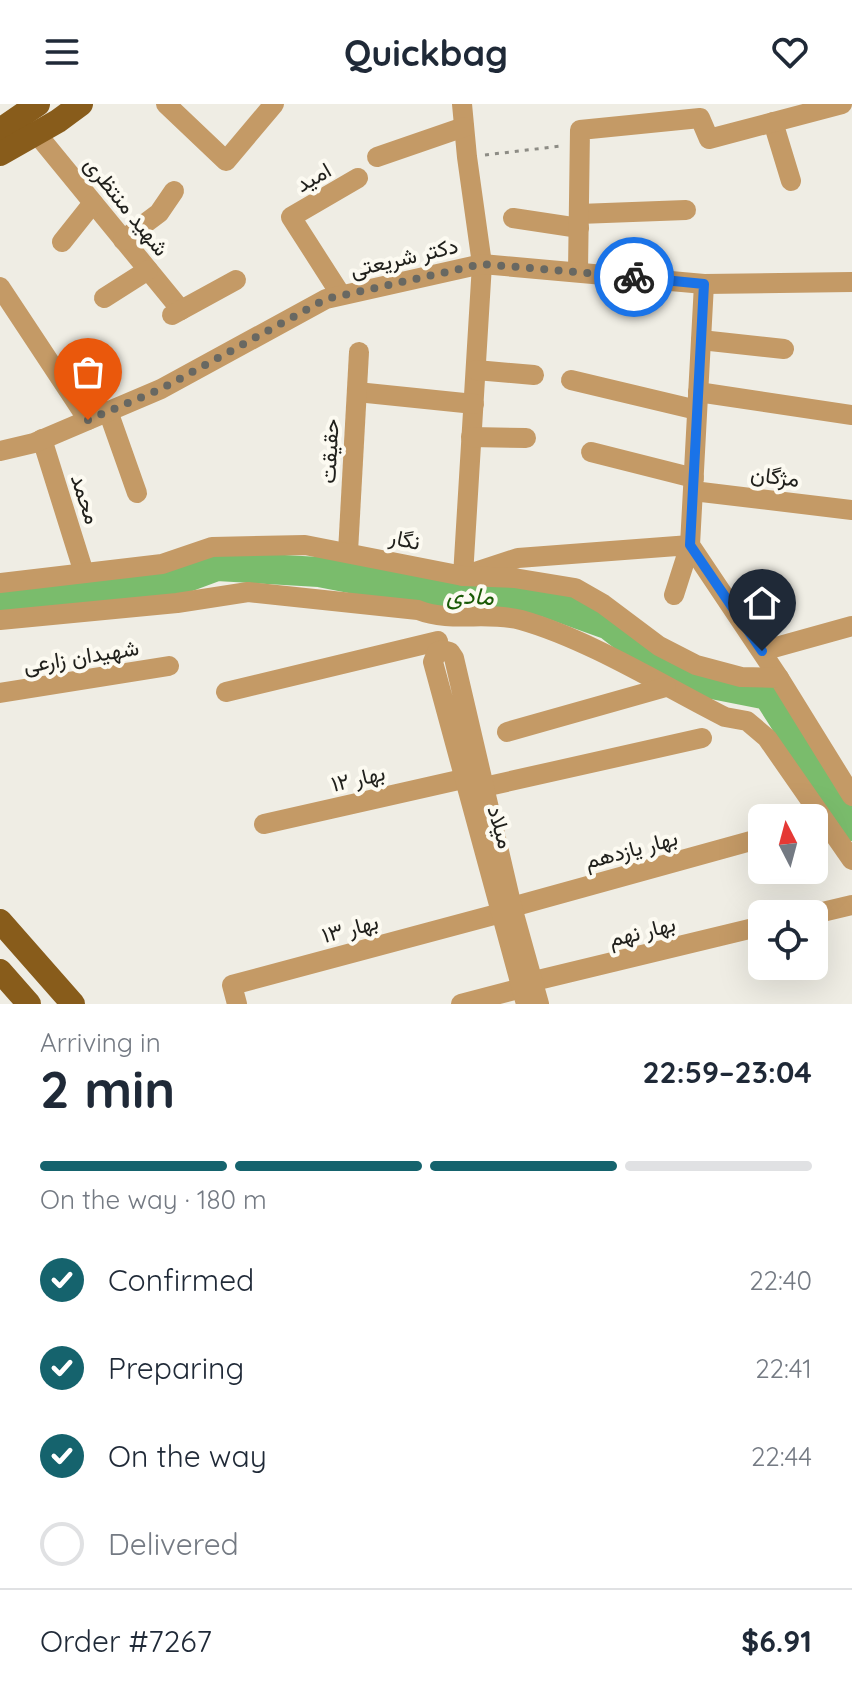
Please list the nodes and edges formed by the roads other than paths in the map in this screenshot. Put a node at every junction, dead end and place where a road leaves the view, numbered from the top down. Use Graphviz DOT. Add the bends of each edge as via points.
graph roads {
  1 [pos="38,104"];
  2 [pos="81,104"];
  3 [pos="166,104"];
  4 [pos="274,104"];
  5 [pos="462,104"];
  6 [pos="842,104"];
  7 [pos="773,122"];
  8 [pos="464,127"];
  9 [pos="0,130"];
  10 [pos="36,133"];
  11 [pos="0,154"];
  12 [pos="377,157"];
  13 [pos="358,178"];
  14 [pos="791,181"];
  15 [pos="174,191"];
  16 [pos="93,203"];
  17 [pos="686,210"];
  18 [pos="513,218"];
  19 [pos="579,221"];
  20 [pos="123,240"];
  21 [pos="62,242"];
  22 [pos="482,264"];
  23 [pos="148,270"];
  24 [pos="578,271"];
  25 [pos="236,280"];
  26 [pos="852,282"];
  27 [pos="704,284"];
  28 [pos="341,295"];
  29 [pos="3,297"];
  30 [pos="104,298"];
  31 [pos="701,340"];
  32 [pos="784,349"];
  33 [pos="359,352"];
  34 [pos="476,370"];
  35 [pos="534,375"];
  36 [pos="571,380"];
  37 [pos="357,392"];
  38 [pos="698,401"];
  39 [pos="474,404"];
  40 [pos="108,411"];
  41 [pos="852,415"];
  42 [pos="88,420"];
  43 [pos="471,437"];
  44 [pos="526,438"];
  45 [pos="42,439"];
  46 [pos="0,451"];
  47 [pos="591,452"];
  48 [pos="693,484"];
  49 [pos="137,493"];
  50 [pos="852,510"];
  51 [pos="690,545"];
  52 [pos="348,552"];
  53 [pos="84,573"];
  54 [pos="463,576"];
  55 [pos="0,583"];
  56 [pos="674,595"];
  57 [pos="434,616"];
  58 [pos="0,620"];
  59 [pos="852,626"];
  60 [pos="762,651"];
  61 [pos="441,653"];
  62 [pos="169,666"];
  63 [pos="779,678"];
  64 [pos="666,687"];
  65 [pos="226,692"];
  66 [pos="0,693"];
  67 [pos="507,732"];
  68 [pos="702,738"];
  69 [pos="463,779"];
  70 [pos="852,796"];
  71 [pos="481,799"];
  72 [pos="808,804"];
  73 [pos="264,824"];
  74 [pos="828,832"];
  75 [pos="748,842"];
  76 [pos="852,860"];
  77 [pos="852,905"];
  78 [pos="506,910"];
  79 [pos="828,911"];
  80 [pos="0,921"];
  81 [pos="748,930"];
  82 [pos="0,971"];
  83 [pos="527,991"];
  84 [pos="29,1004"];
  85 [pos="73,1004"];
  86 [pos="237,1004"];
  87 [pos="461,1004"];
  88 [pos="539,1004"];
  1 -- 9 [label="main road"];
  2 -- 10 [label="main road"];
  3 -- 4 [label="street" via="226,161"];
  5 -- 8 [label="street"];
  6 -- 7 [label="street"];
  7 -- 14 [label="street"];
  7 -- 19 [label="street" via="709,139 700,118 580,130"];
  8 -- 12 [label="street"];
  8 -- 22 [label="street"];
  10 -- 11 [label="main road"];
  10 -- 16 [label="street, شهید منتظری"];
  13 -- 28 [label="street, امید" via="291,217"];
  15 -- 20 [label="street" via="159,213"];
  16 -- 20 [label="street, شهید منتظری"];
  16 -- 21 [label="street"];
  17 -- 19 [label="street"];
  18 -- 19 [label="street"];
  19 -- 24 [label="street"];
  20 -- 23 [label="street, شهید منتظری"];
  22 -- 24 [label="street, دکتر شریعتی"];
  22 -- 28 [label="street, دکتر شریعتی"];
  22 -- 34 [label="street"];
  23 -- 25 [label="street, شهید منتظری" via="176,312"];
  23 -- 30 [label="street"];
  24 -- 27 [label="street, دکتر شریعتی"];
  26 -- 27 [label="street, دکتر شریعتی"];
  27 -- 31 [label="street"];
  28 -- 40 [label="street, دکتر شریعتی"];
  29 -- 42 [label="street"];
  31 -- 32 [label="street"];
  31 -- 38 [label="street"];
  33 -- 37 [label="street, حقیقت"];
  34 -- 35 [label="street"];
  34 -- 39 [label="street"];
  36 -- 38 [label="street"];
  37 -- 39 [label="street"];
  37 -- 52 [label="street, حقیقت"];
  38 -- 41 [label="street"];
  38 -- 48 [label="street"];
  39 -- 43 [label="street"];
  40 -- 42 [label="street, دکتر شریعتی"];
  40 -- 49 [label="street"];
  42 -- 45 [label="street, دکتر شریعتی"];
  43 -- 44 [label="street"];
  43 -- 54 [label="street"];
  45 -- 46 [label="street, دکتر شریعتی"];
  45 -- 53 [label="street, محمد"];
  47 -- 48 [label="street, مژگان"];
  48 -- 50 [label="street, مژگان"];
  48 -- 51 [label="street"];
  51 -- 54 [label="street" via="518,558"];
  51 -- 56 [label="street"];
  51 -- 60 [label="street"];
  52 -- 53 [label="street, نگار" via="305,545 212,547 162,564"];
  52 -- 54 [label="street, نگار"];
  53 -- 55 [label="street, نگار"];
  54 -- 63 [label="street, نگار" via="575,588 696,665 741,677"];
  57 -- 58 [label="street" via="248,592"];
  57 -- 61 [label="street"];
  57 -- 64 [label="street" via="507,616 551,629"];
  59 -- 60 [label="street"];
  60 -- 63 [label="street"];
  61 -- 65 [label="street"];
  61 -- 69 [label="street, میلاد"];
  61 -- 71 [label="street, میلاد"];
  62 -- 66 [label="street, شهیدان زارعی"];
  63 -- 70 [label="street"];
  64 -- 67 [label="street"];
  64 -- 72 [label="street" via="725,717 747,721 767,738"];
  68 -- 71 [label="street, میلاد"];
  69 -- 71 [label="street, میلاد"];
  69 -- 73 [label="street, بهار ۱۲"];
  71 -- 78 [label="street, میلاد"];
  74 -- 76 [label="street"];
  75 -- 78 [label="street, بهار یازدهم"];
  77 -- 79 [label="street"];
  78 -- 83 [label="street, میلاد"];
  78 -- 86 [label="street, بهار ۱۳" via="232,985"];
  80 -- 85 [label="main road"];
  81 -- 83 [label="street, بهار نهم"];
  82 -- 84 [label="main road"];
  83 -- 87 [label="street, بهار نهم"];
  83 -- 88 [label="street, میلاد"];
}
